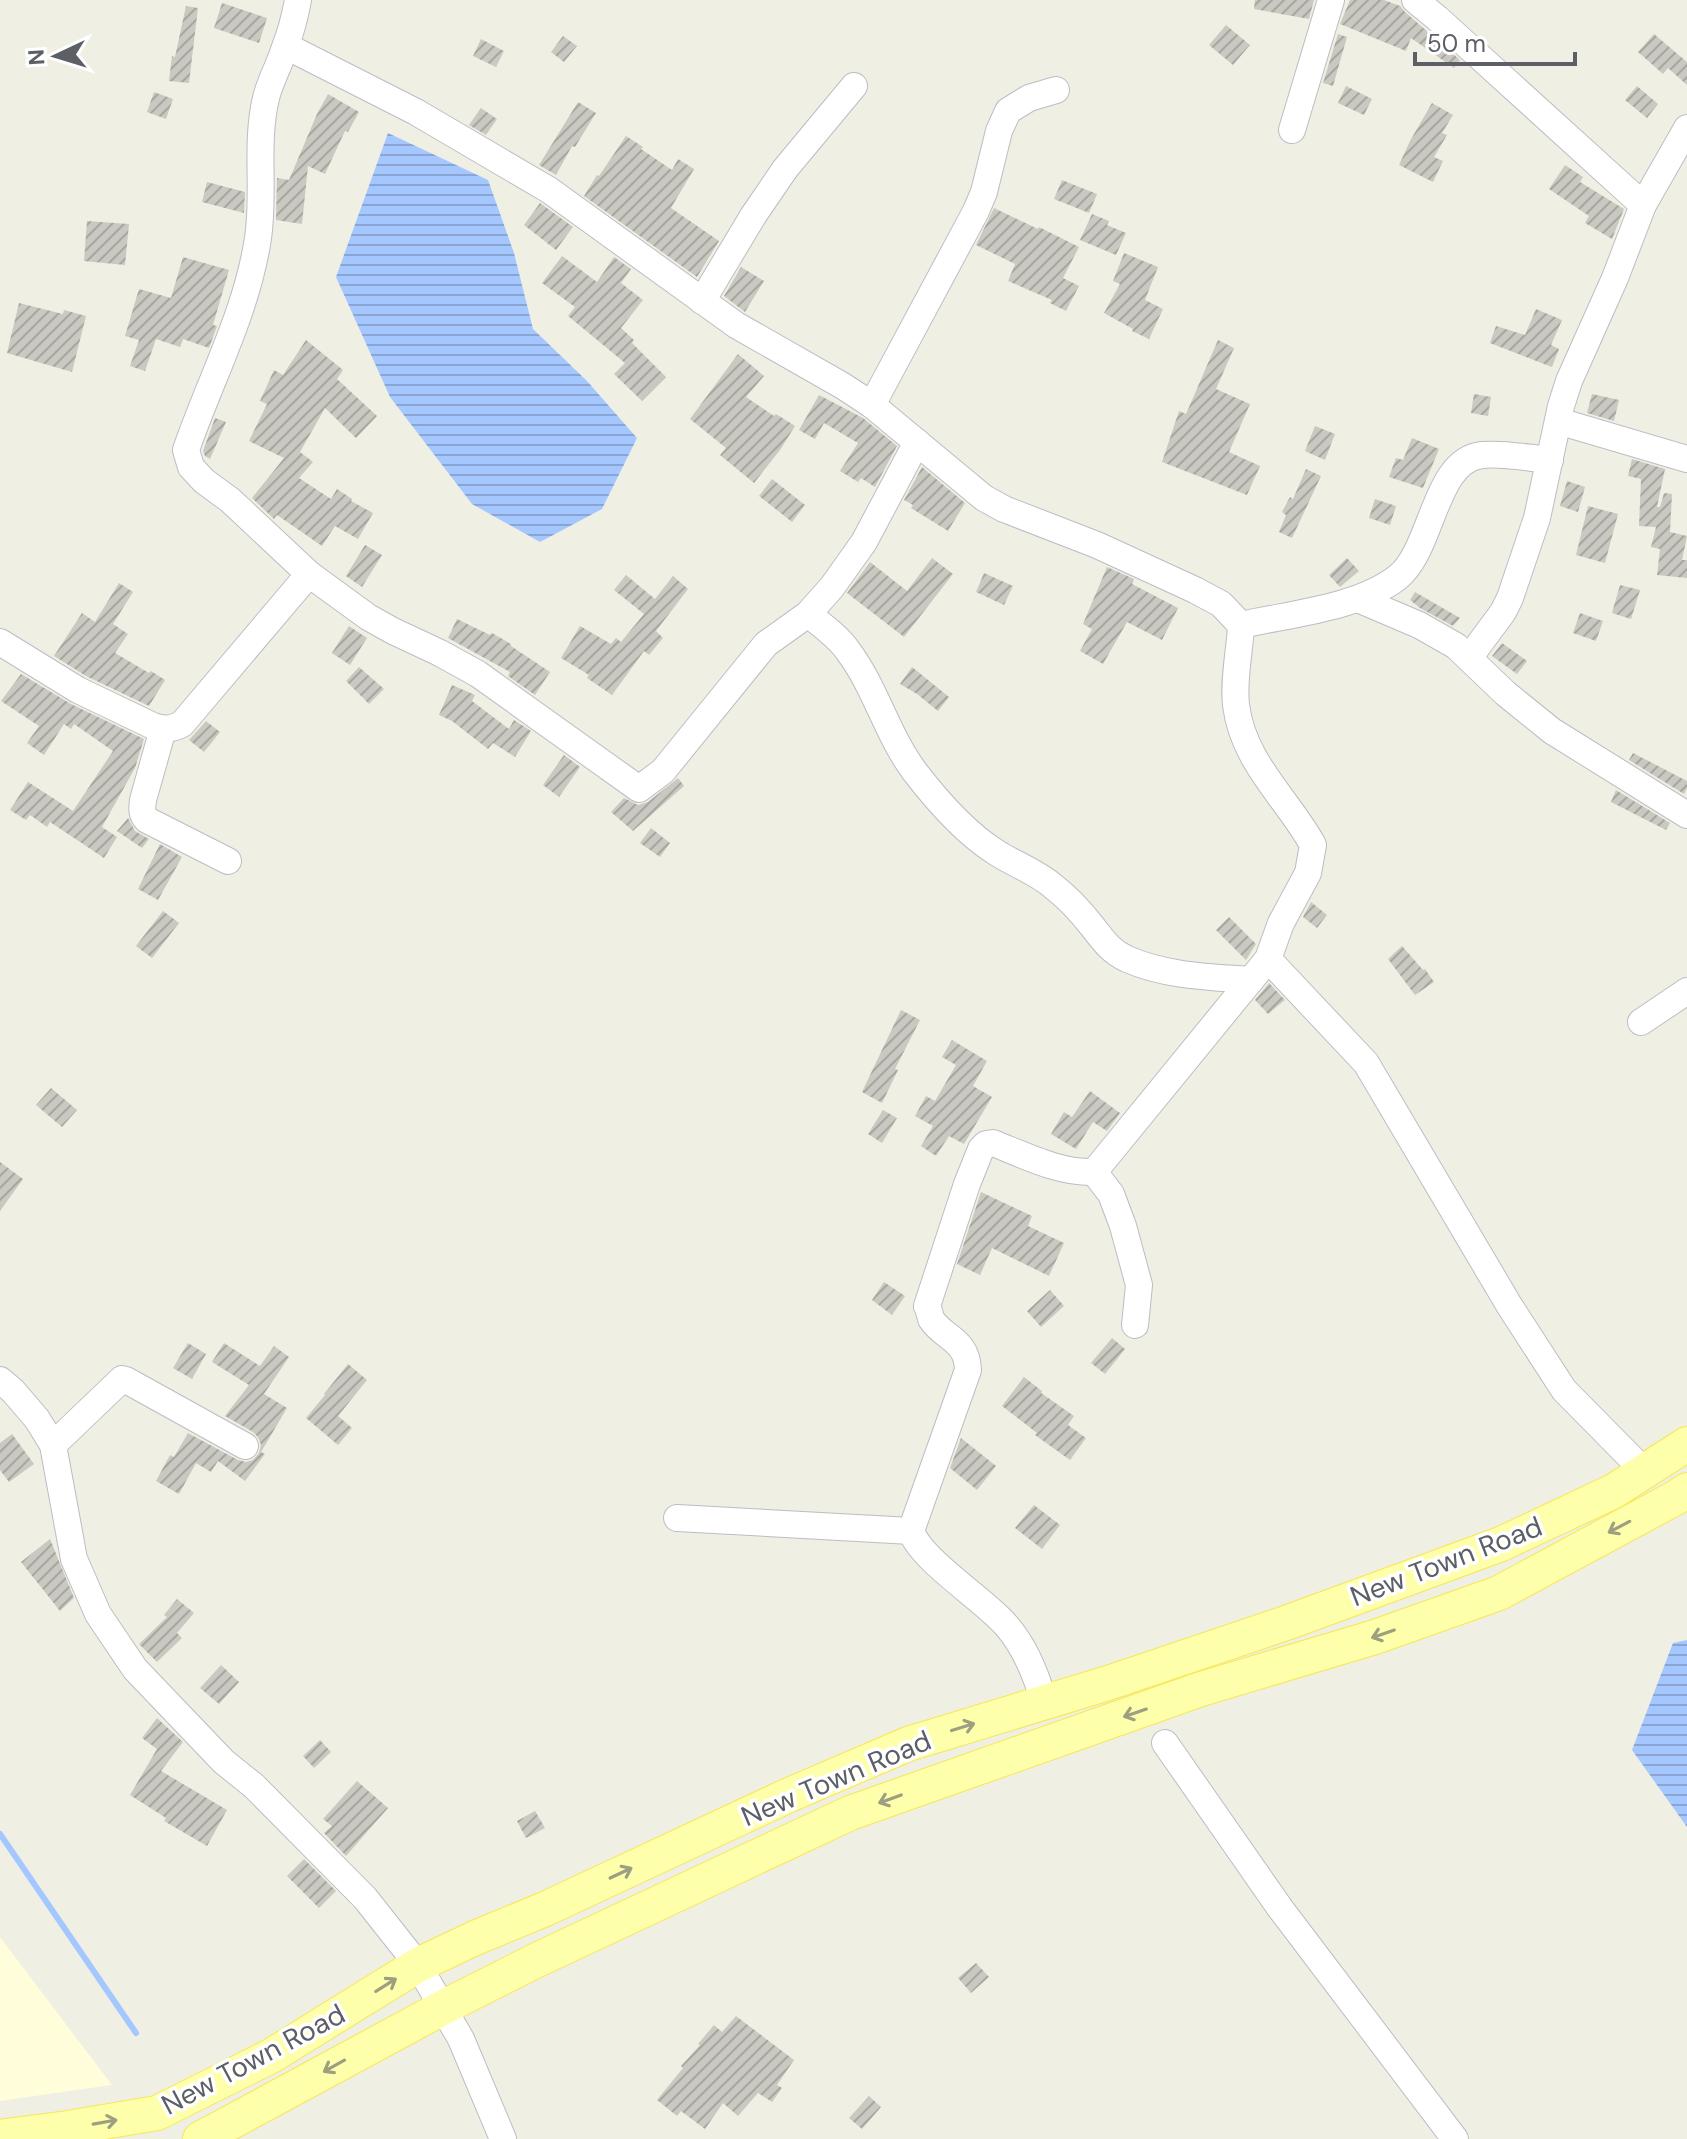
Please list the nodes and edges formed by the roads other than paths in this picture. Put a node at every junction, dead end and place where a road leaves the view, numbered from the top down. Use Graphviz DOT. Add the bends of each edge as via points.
graph roads {
  1 [pos="298,0"];
  2 [pos="1331,0"];
  3 [pos="1415,0"];
  4 [pos="286,46"];
  5 [pos="854,86"];
  6 [pos="1056,90"];
  7 [pos="1687,128"];
  8 [pos="1292,130"];
  9 [pos="1643,205"];
  10 [pos="702,301"];
  11 [pos="872,405"];
  12 [pos="1558,421"];
  13 [pos="917,442"];
  14 [pos="1687,459"];
  15 [pos="1550,460"];
  16 [pos="309,574"];
  17 [pos="1358,599"];
  18 [pos="808,614"];
  19 [pos="1241,625"];
  20 [pos="0,642"];
  21 [pos="1469,658"];
  22 [pos="163,729"];
  23 [pos="1687,815"];
  24 [pos="228,861"];
  25 [pos="1268,959"];
  26 [pos="1251,980"];
  27 [pos="1687,991"];
  28 [pos="1641,1022"];
  29 [pos="1094,1172"];
  30 [pos="1135,1325"];
  31 [pos="0,1380"];
  32 [pos="1687,1444"];
  33 [pos="53,1445"];
  34 [pos="245,1446"];
  35 [pos="1645,1472"];
  36 [pos="1687,1490"];
  37 [pos="677,1518"];
  38 [pos="911,1531"];
  39 [pos="1044,1702"];
  40 [pos="1165,1743"];
  41 [pos="418,1965"];
  42 [pos="444,2007"];
  43 [pos="0,2137"];
  44 [pos="200,2139"];
  45 [pos="503,2139"];
  46 [pos="1455,2139"];
  1 -- 4 [label="street"];
  2 -- 8 [label="street"];
  3 -- 9 [label="street"];
  4 -- 10 [label="street" via="517,170"];
  4 -- 16 [label="street" via="266,97 259,236 251,274 186,450 191,467 204,481"];
  5 -- 10 [label="street" via="777,180"];
  6 -- 11 [label="street" via="1008,111 976,211"];
  7 -- 9 [label="street"];
  9 -- 12 [label="street" via="1569,381"];
  10 -- 11 [label="street"];
  11 -- 13 [label="street"];
  12 -- 14 [label="street"];
  12 -- 15 [label="street"];
  13 -- 18 [label="street" via="864,542"];
  13 -- 19 [label="street" via="984,498 1195,590 1221,604"];
  15 -- 17 [label="street" via="1480,455 1465,461 1453,471 1413,559 1382,588"];
  15 -- 21 [label="street" via="1510,598"];
  16 -- 18 [label="street" via="368,617 478,674 639,789 663,771 766,644"];
  16 -- 22 [label="street" via="182,724"];
  17 -- 19 [label="street"];
  17 -- 21 [label="street" via="1419,625"];
  18 -- 26 [label="street" via="859,666 899,748 953,816 999,855 1053,886 1112,951 1173,973"];
  19 -- 25 [label="street" via="1236,705 1248,751 1313,845 1308,873"];
  20 -- 22 [label="street" via="78,690"];
  21 -- 23 [label="street" via="1552,731"];
  22 -- 24 [label="street" via="143,816"];
  25 -- 26 [label="street"];
  25 -- 35 [label="street" via="1366,1063 1564,1390"];
  26 -- 29 [label="street"];
  27 -- 28 [label="street"];
  29 -- 30 [label="street" via="1111,1194 1139,1285"];
  29 -- 38 [label="street" via="1060,1168 993,1143 981,1149 927,1306 931,1319 959,1345 968,1370"];
  31 -- 33 [label="street" via="37,1419"];
  32 -- 35 [label="main road, New Town Road"];
  33 -- 34 [label="street" via="122,1379"];
  33 -- 41 [label="street" via="74,1559 98,1614 135,1669 365,1898"];
  35 -- 39 [label="main road, New Town Road" via="1501,1544 1286,1623"];
  36 -- 42 [label="main road, New Town Road, one-way" via="1499,1593 1201,1689 850,1813"];
  37 -- 38 [label="street"];
  38 -- 39 [label="street" via="946,1572 1006,1625 1034,1667"];
  41 -- 39 [label="main road, New Town Road, one-way" via="908,1744"];
  40 -- 46 [label="street" via="1280,1908"];
  41 -- 42 [label="street"];
  43 -- 41 [label="main road, New Town Road, one-way" via="157,2113 271,2056"];
  42 -- 44 [label="main road, New Town Road, one-way"];
  42 -- 45 [label="street"];
}
